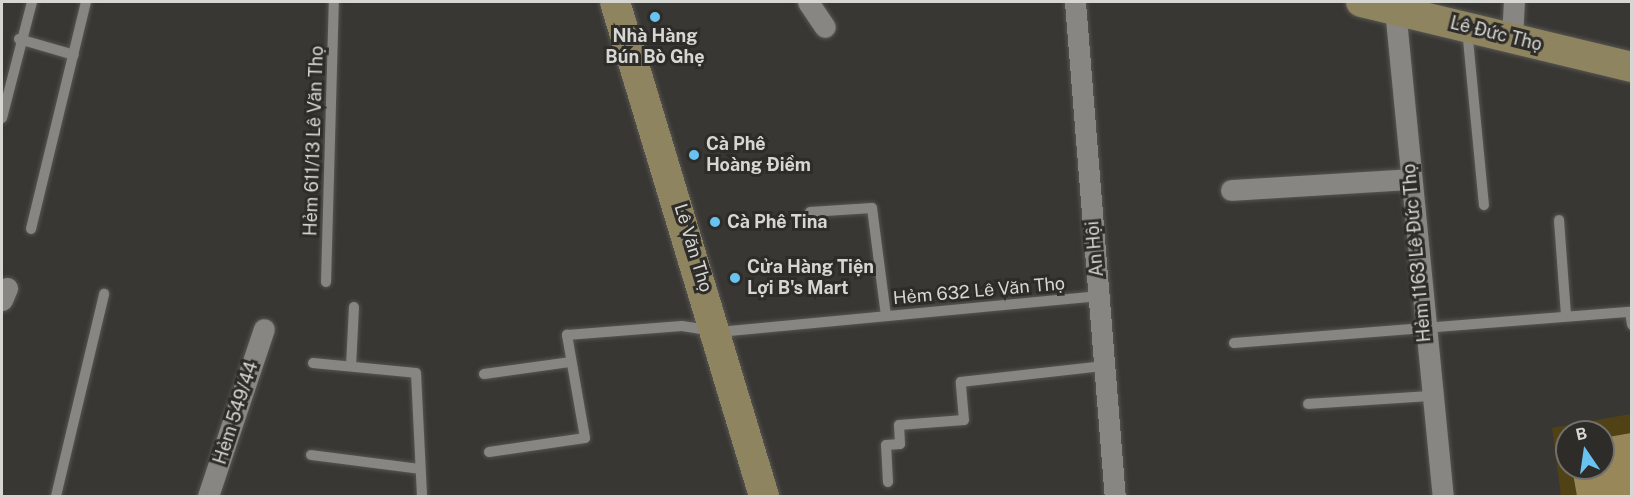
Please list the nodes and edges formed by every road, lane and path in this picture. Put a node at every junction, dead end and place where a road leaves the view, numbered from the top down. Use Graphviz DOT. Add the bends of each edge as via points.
graph roads {
  1 [pos="32,2"];
  2 [pos="86,2"];
  3 [pos="334,2"];
  4 [pos="615,2"];
  5 [pos="808,2"];
  6 [pos="1075,2"];
  7 [pos="1514,2"];
  8 [pos="1374,4"];
  9 [pos="825,27"];
  10 [pos="1467,27"];
  11 [pos="1512,38"];
  12 [pos="19,39"];
  13 [pos="74,55"];
  14 [pos="1632,67"];
  15 [pos="2,118"];
  16 [pos="1411,179"];
  17 [pos="1231,190"];
  18 [pos="1484,205"];
  19 [pos="810,212"];
  20 [pos="1559,220"];
  21 [pos="31,229"];
  22 [pos="326,282"];
  23 [pos="104,294"];
  24 [pos="1099,296"];
  25 [pos="354,307"];
  26 [pos="886,316"];
  27 [pos="1566,316"];
  28 [pos="1632,325"];
  29 [pos="264,328"];
  30 [pos="1425,331"];
  31 [pos="719,332"];
  32 [pos="1234,343"];
  33 [pos="571,362"];
  34 [pos="313,363"];
  35 [pos="351,366"];
  36 [pos="1104,366"];
  37 [pos="484,374"];
  38 [pos="1430,396"];
  39 [pos="1308,404"];
  40 [pos="489,452"];
  41 [pos="311,455"];
  42 [pos="420,468"];
  43 [pos="888,482"];
  44 [pos="56,496"];
  45 [pos="208,496"];
  46 [pos="422,496"];
  47 [pos="764,496"];
  48 [pos="1115,496"];
  49 [pos="1443,496"];
  1 -- 12 [label="lane"];
  2 -- 13 [label="lane"];
  3 -- 22 [label="lane, Hẻm 611/13 Lê Văn Thọ"];
  4 -- 31 [label="main road, Lê Văn Thọ"];
  5 -- 9 [label="street"];
  6 -- 24 [label="street, An Hội"];
  7 -- 11 [label="street"];
  8 -- 10 [label="main road, Lê Đức Thọ"];
  8 -- 16 [label="street, Hẻm 1163 Lê Đức Thọ"];
  10 -- 11 [label="main road, Lê Đức Thọ"];
  10 -- 18 [label="lane"];
  11 -- 14 [label="main road, Lê Đức Thọ"];
  12 -- 13 [label="lane"];
  12 -- 15 [label="lane"];
  13 -- 21 [label="lane"];
  16 -- 17 [label="street"];
  16 -- 30 [label="street, Hẻm 1163 Lê Đức Thọ"];
  19 -- 26 [label="lane" via="872,208"];
  20 -- 27 [label="lane"];
  23 -- 44 [label="lane"];
  24 -- 26 [label="lane, Hẻm 632 Lê Văn Thọ"];
  24 -- 36 [label="street, An Hội"];
  25 -- 35 [label="lane"];
  26 -- 31 [label="lane, Hẻm 632 Lê Văn Thọ"];
  27 -- 28 [label="lane" via="1630,312"];
  27 -- 30 [label="lane"];
  29 -- 45 [label="street, Hẻm 549/44"];
  30 -- 32 [label="lane"];
  30 -- 38 [label="street, Hẻm 1163 Lê Đức Thọ"];
  31 -- 33 [label="lane, Hẻm 632 Lê Văn Thọ" via="682,326 567,335"];
  31 -- 47 [label="main road, Lê Văn Thọ"];
  33 -- 37 [label="lane"];
  33 -- 40 [label="lane" via="585,438"];
  34 -- 35 [label="lane"];
  35 -- 42 [label="lane" via="416,373"];
  36 -- 43 [label="lane" via="961,382 964,420 899,425 900,444 886,445"];
  36 -- 48 [label="street, An Hội"];
  38 -- 39 [label="lane"];
  38 -- 49 [label="street, Hẻm 1163 Lê Đức Thọ"];
  41 -- 42 [label="lane"];
  42 -- 46 [label="lane"];
}
